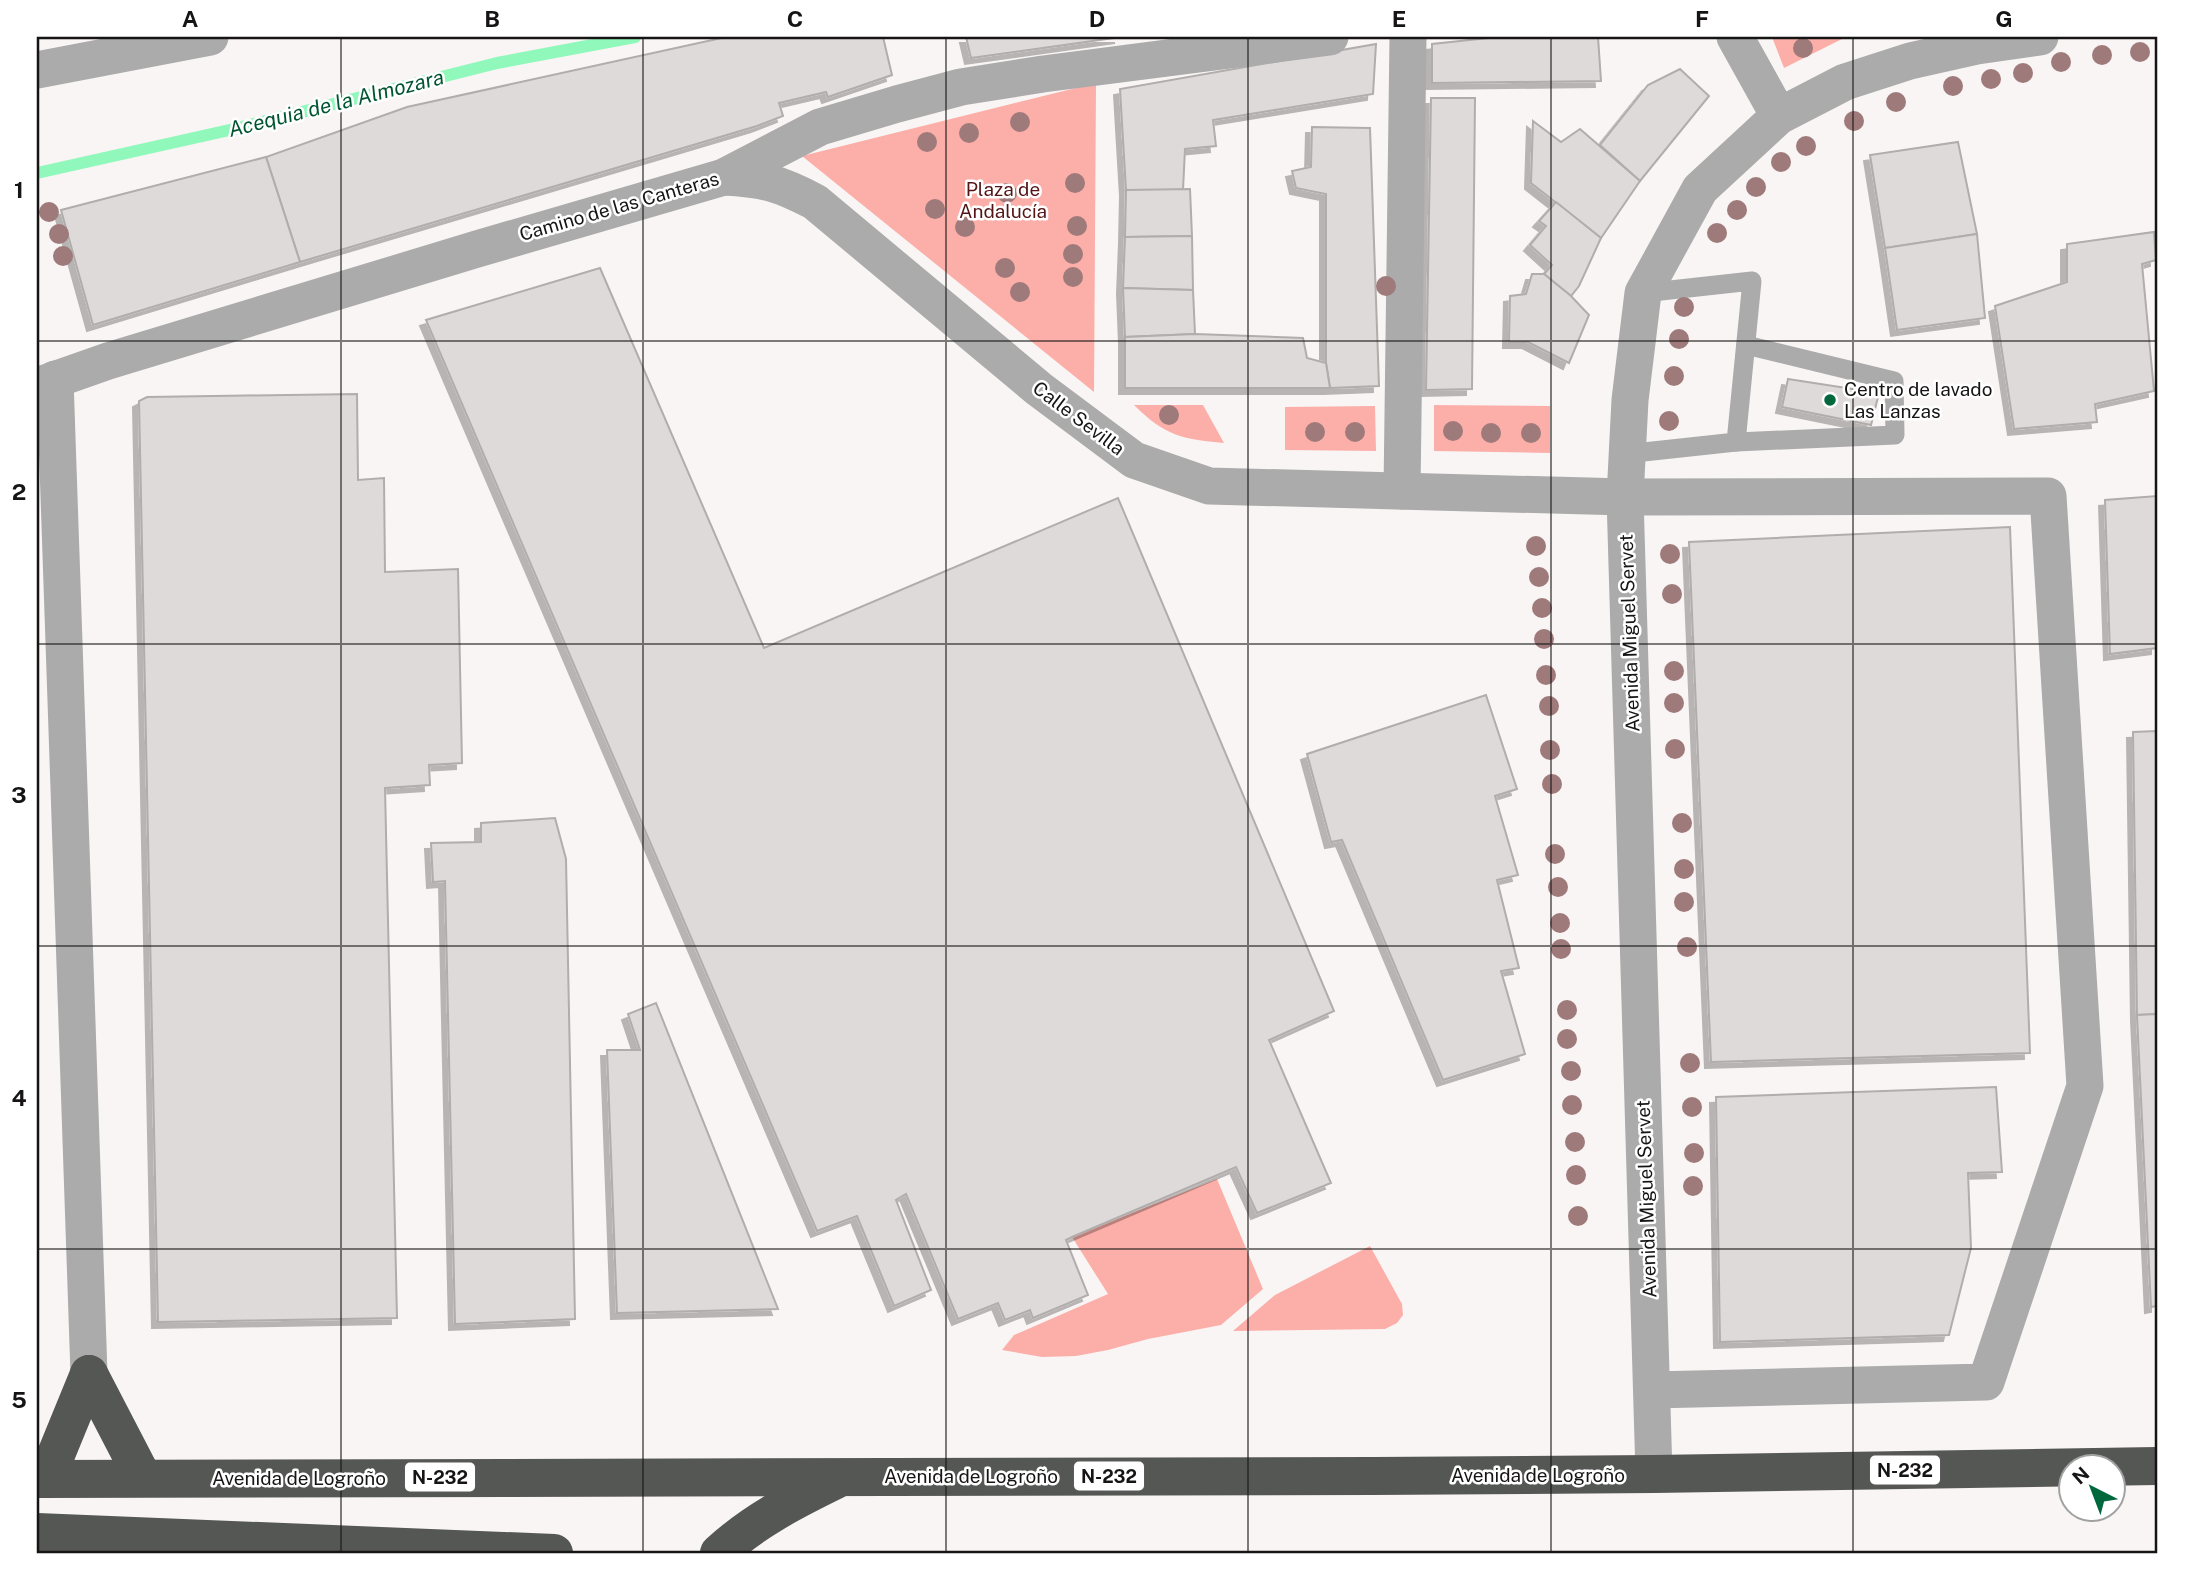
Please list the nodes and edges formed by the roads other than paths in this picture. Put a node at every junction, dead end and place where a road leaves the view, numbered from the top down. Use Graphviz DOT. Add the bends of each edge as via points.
graph roads {
  1 [pos="210,37"];
  2 [pos="1330,37"];
  3 [pos="1408,37"];
  4 [pos="1735,37"];
  5 [pos="2040,37"];
  6 [pos="37,70"];
  7 [pos="1779,116"];
  8 [pos="724,177"];
  9 [pos="1643,293"];
  10 [pos="1746,345"];
  11 [pos="46,382"];
  12 [pos="1736,442"];
  13 [pos="1625,454"];
  14 [pos="1402,491"];
  15 [pos="1625,497"];
  16 [pos="89,1374"];
  17 [pos="1651,1390"];
  18 [pos="2157,1466"];
  19 [pos="1654,1474"];
  20 [pos="844,1476"];
  21 [pos="143,1478"];
  22 [pos="41,1479"];
  23 [pos="37,1532"];
  24 [pos="554,1553"];
  25 [pos="719,1553"];
  1 -- 6 [label="street"];
  2 -- 8 [label="street, Camino de las Canteras" via="961,87 820,127"];
  3 -- 14 [label="street"];
  4 -- 7 [label="street"];
  5 -- 7 [label="street, Avenida Miguel Servet" via="1910,61 1845,82"];
  7 -- 9 [label="street, Avenida Miguel Servet" via="1700,189"];
  8 -- 11 [label="street, Camino de las Canteras"];
  8 -- 14 [label="street, Calle Sevilla" via="759,178 815,202 1039,389 1134,460 1209,486"];
  9 -- 10 [label="lane" via="1752,281"];
  9 -- 13 [label="street, Avenida Miguel Servet"];
  10 -- 12 [label="lane"];
  10 -- 12 [label="lane" via="1894,381 1895,435"];
  11 -- 16 [label="street"];
  12 -- 13 [label="lane"];
  13 -- 15 [label="street, Avenida Miguel Servet"];
  14 -- 15 [label="street, Calle Sevilla"];
  15 -- 17 [label="street, Avenida Miguel Servet"];
  15 -- 17 [label="street, Calle Sevilla" via="2048,496 2085,1086 1986,1382"];
  16 -- 21 [label="highway"];
  16 -- 22 [label="highway"];
  17 -- 19 [label="street, Avenida Miguel Servet"];
  18 -- 19 [label="highway, Avenida de Logroño / N-232"];
  19 -- 20 [label="highway, Avenida de Logroño / N-232"];
  20 -- 21 [label="highway, Avenida de Logroño / N-232"];
  20 -- 25 [label="highway" via="760,1520"];
  21 -- 22 [label="highway, Avenida de Logroño / N-232"];
  23 -- 24 [label="highway"];
}
